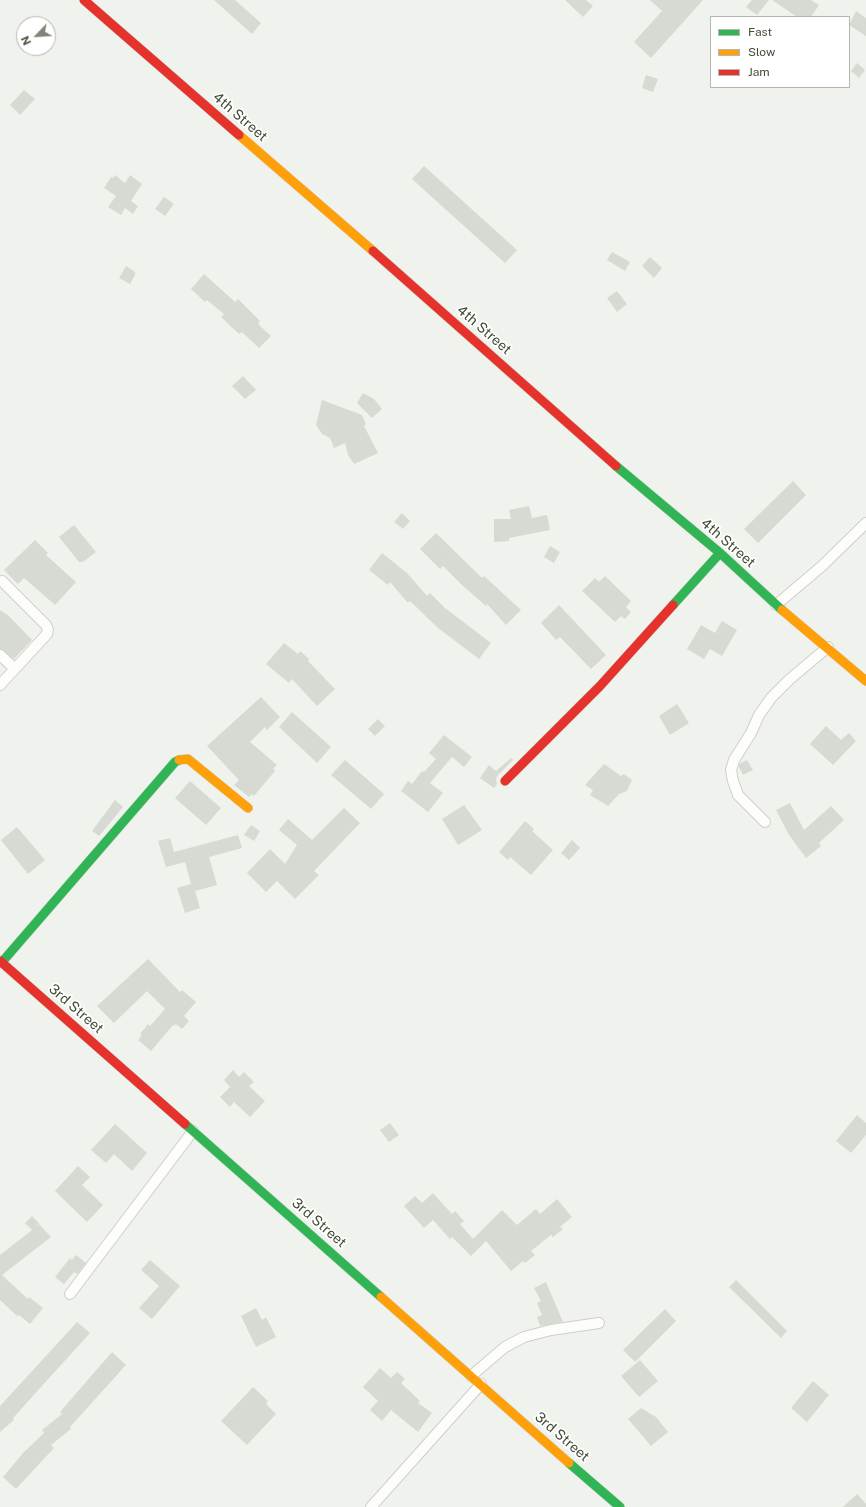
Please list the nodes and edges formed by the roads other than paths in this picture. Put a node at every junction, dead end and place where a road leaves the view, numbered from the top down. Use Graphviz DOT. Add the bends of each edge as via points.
graph roads {
  1 [pos="84,0"];
  2 [pos="866,523"];
  3 [pos="720,553"];
  4 [pos="2,581"];
  5 [pos="776,605"];
  6 [pos="828,647"];
  7 [pos="0,655"];
  8 [pos="15,669"];
  9 [pos="865,678"];
  10 [pos="0,685"];
  11 [pos="505,781"];
  12 [pos="248,808"];
  13 [pos="765,822"];
  14 [pos="1,961"];
  15 [pos="193,1131"];
  16 [pos="70,1294"];
  17 [pos="600,1323"];
  18 [pos="471,1376"];
  19 [pos="481,1384"];
  20 [pos="371,1507"];
  21 [pos="620,1507"];
  1 -- 3 [label="street, 4th Street" via="605,456"];
  2 -- 5 [label="street" via="822,566"];
  3 -- 5 [label="street, 4th Street"];
  3 -- 11 [label="street" via="600,686"];
  4 -- 8 [label="street" via="48,630"];
  5 -- 6 [label="street, 4th Street"];
  6 -- 9 [label="street, 4th Street"];
  6 -- 13 [label="street" via="771,698 734,760 732,776 738,795"];
  7 -- 8 [label="street"];
  8 -- 10 [label="street"];
  12 -- 14 [label="street" via="188,759 175,762"];
  14 -- 15 [label="street, 3rd Street"];
  15 -- 16 [label="street"];
  15 -- 18 [label="street, 3rd Street"];
  17 -- 18 [label="street" via="524,1337 505,1347"];
  18 -- 19 [label="street, 3rd Street"];
  19 -- 20 [label="street"];
  19 -- 21 [label="street, 3rd Street"];
}
